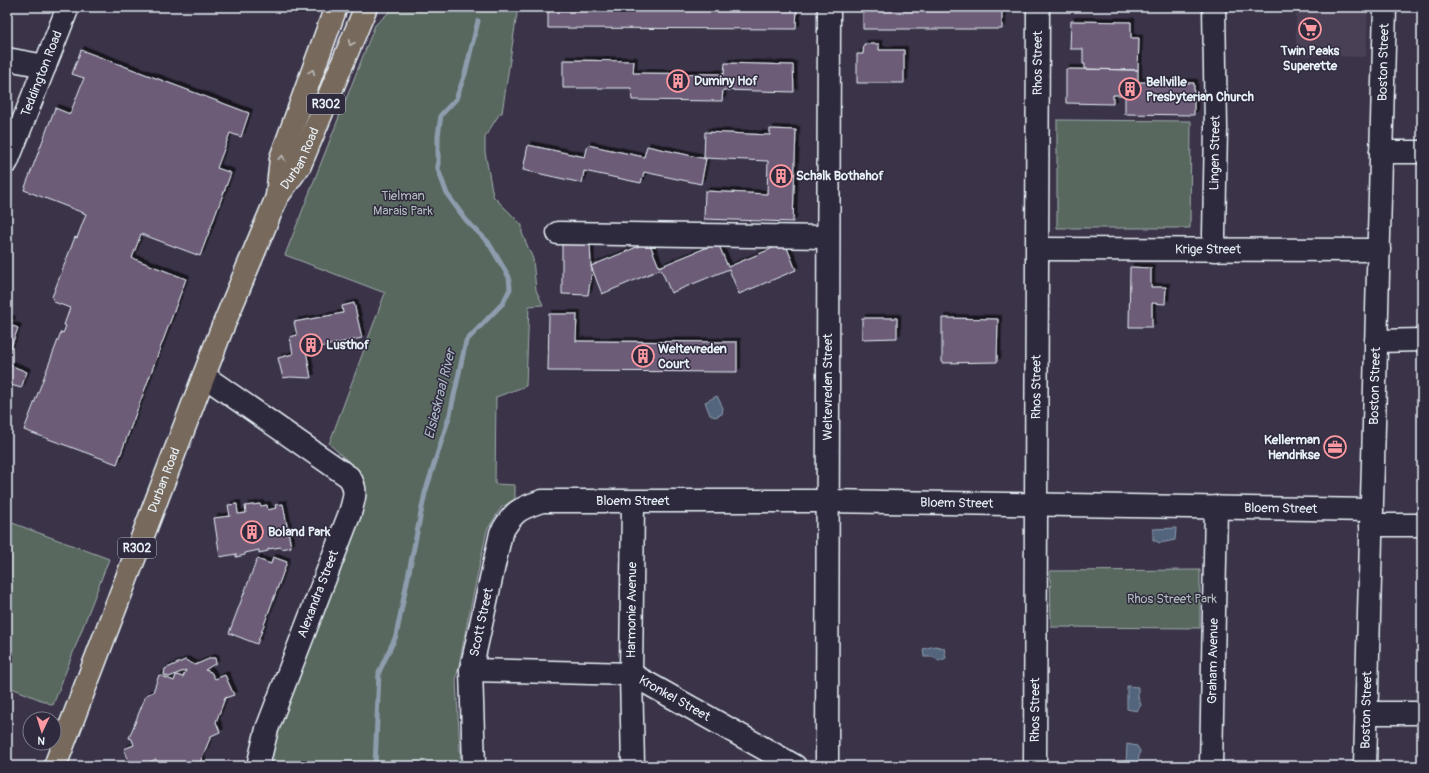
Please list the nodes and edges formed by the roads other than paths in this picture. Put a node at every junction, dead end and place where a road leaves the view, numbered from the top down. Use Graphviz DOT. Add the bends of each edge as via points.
graph roads {
  1 [pos="68,7"];
  2 [pos="336,7"];
  3 [pos="366,7"];
  4 [pos="829,7"];
  5 [pos="1038,7"];
  6 [pos="1214,7"];
  7 [pos="1386,7"];
  8 [pos="7,59"];
  9 [pos="45,66"];
  10 [pos="1381,152"];
  11 [pos="1422,152"];
  12 [pos="7,162"];
  13 [pos="277,197"];
  14 [pos="558,233"];
  15 [pos="828,237"];
  16 [pos="1038,249"];
  17 [pos="1215,250"];
  18 [pos="1379,250"];
  19 [pos="1422,340"];
  20 [pos="1376,341"];
  21 [pos="204,376"];
  22 [pos="542,501"];
  23 [pos="827,501"];
  24 [pos="633,502"];
  25 [pos="1036,505"];
  26 [pos="1216,508"];
  27 [pos="1372,518"];
  28 [pos="1422,526"];
  29 [pos="471,670"];
  30 [pos="631,674"];
  31 [pos="1366,713"];
  32 [pos="1422,713"];
  33 [pos="55,766"];
  34 [pos="258,766"];
  35 [pos="474,766"];
  36 [pos="633,766"];
  37 [pos="795,766"];
  38 [pos="827,766"];
  39 [pos="1035,766"];
  40 [pos="1211,766"];
  41 [pos="1365,766"];
  1 -- 9 [label="street, Teddington Road"];
  13 -- 2 [label="main road, Durban Road / R302, one-way" via="281,158"];
  3 -- 13 [label="main road, Durban Road / R302, one-way" via="300,165"];
  4 -- 15 [label="street, Weltevreden Street"];
  5 -- 16 [label="street, Rhos Street"];
  6 -- 17 [label="street, Lingen Street"];
  7 -- 10 [label="street, Boston Street"];
  8 -- 9 [label="street"];
  9 -- 12 [label="street, Teddington Road"];
  10 -- 11 [label="street"];
  10 -- 18 [label="street, Boston Street"];
  13 -- 21 [label="main road, Durban Road / R302"];
  14 -- 15 [label="street"];
  15 -- 23 [label="street, Weltevreden Street"];
  16 -- 17 [label="street, Krige Street"];
  16 -- 25 [label="street, Rhos Street"];
  17 -- 18 [label="street, Krige Street"];
  18 -- 20 [label="street, Boston Street"];
  19 -- 20 [label="street"];
  20 -- 27 [label="street, Boston Street"];
  21 -- 33 [label="main road, Durban Road / R302"];
  21 -- 34 [label="street, Alexandra Street" via="349,477 355,490 350,513 270,721"];
  22 -- 24 [label="street, Bloem Street"];
  22 -- 29 [label="street, Scott Street" via="523,507 510,517 501,533"];
  23 -- 24 [label="street, Bloem Street"];
  23 -- 25 [label="street, Bloem Street"];
  23 -- 38 [label="street, Weltevreden Street"];
  24 -- 30 [label="street, Harmonie Avenue"];
  25 -- 26 [label="street, Bloem Street"];
  25 -- 39 [label="street, Rhos Street"];
  26 -- 27 [label="street, Bloem Street"];
  26 -- 40 [label="street, Graham Avenue"];
  27 -- 28 [label="street, Bloem Street"];
  27 -- 31 [label="street, Boston Street"];
  29 -- 30 [label="street, Kronkel Street"];
  29 -- 35 [label="street, Scott Street"];
  30 -- 36 [label="street, Harmonie Avenue"];
  30 -- 37 [label="street, Kronkel Street"];
  31 -- 32 [label="street"];
  31 -- 41 [label="street, Boston Street"];
}
